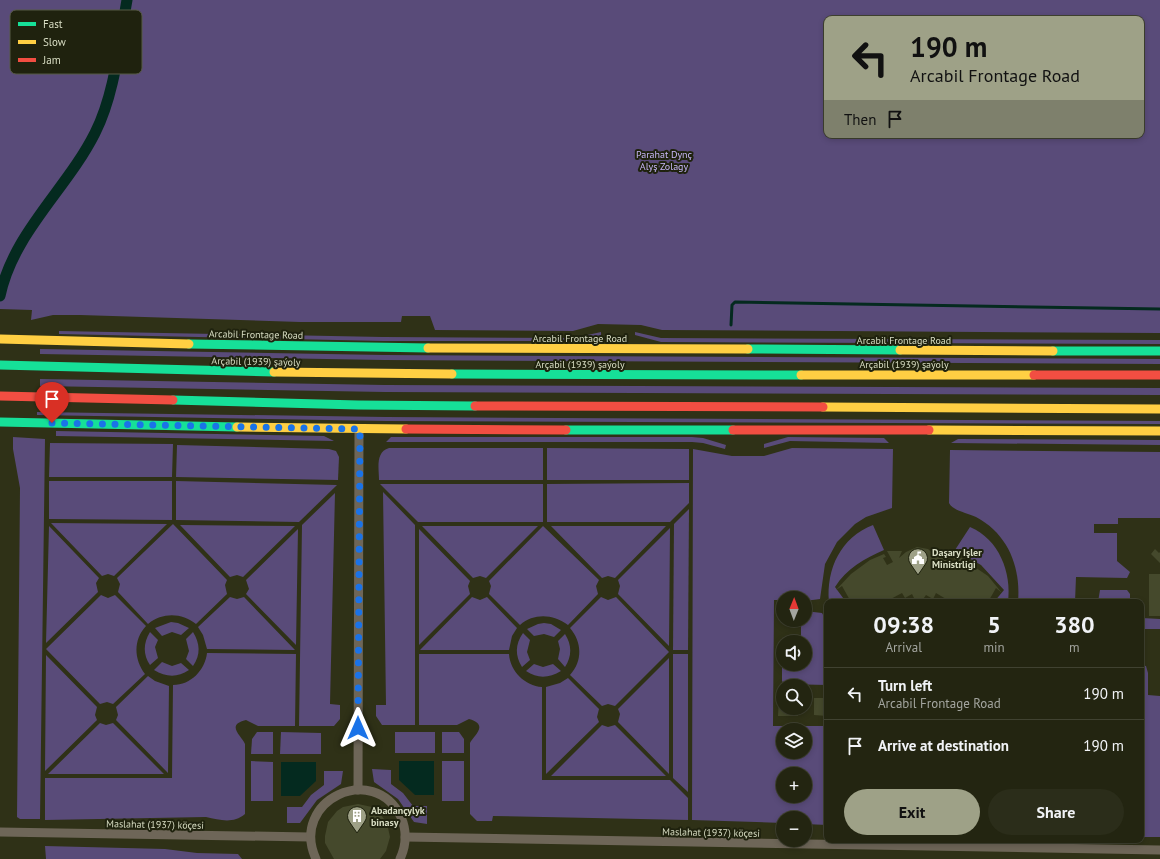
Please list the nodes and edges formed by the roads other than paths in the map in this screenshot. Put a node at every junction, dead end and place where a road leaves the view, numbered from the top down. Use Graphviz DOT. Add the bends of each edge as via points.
graph roads {
  1 [pos="0,339"];
  2 [pos="1160,352"];
  3 [pos="0,365"];
  4 [pos="1160,375"];
  5 [pos="0,396"];
  6 [pos="1160,409"];
  7 [pos="0,422"];
  8 [pos="360,429"];
  9 [pos="1160,431"];
  10 [pos="358,790"];
  11 [pos="0,832"];
  12 [pos="310,837"];
  13 [pos="405,837"];
  14 [pos="1160,850"];
  15 [pos="316,859"];
  16 [pos="400,859"];
  1 -- 2 [label="street, Arcabil Frontage Road" via="362,348"];
  3 -- 4 [label="street, Arçabil (1939) şaýoly" via="358,374"];
  5 -- 6 [label="street" via="366,405"];
  7 -- 8 [label="street"];
  8 -- 9 [label="street"];
  8 -- 10 [label="street"];
  10 -- 12 [label="street" via="342,793 324,804 313,821"];
  10 -- 13 [label="street" via="374,793 397,810 403,821"];
  11 -- 12 [label="street, Maslahat (1937) köçesi"];
  12 -- 15 [label="street"];
  13 -- 14 [label="street, Maslahat (1937) köçesi"];
  13 -- 16 [label="street"];
}
